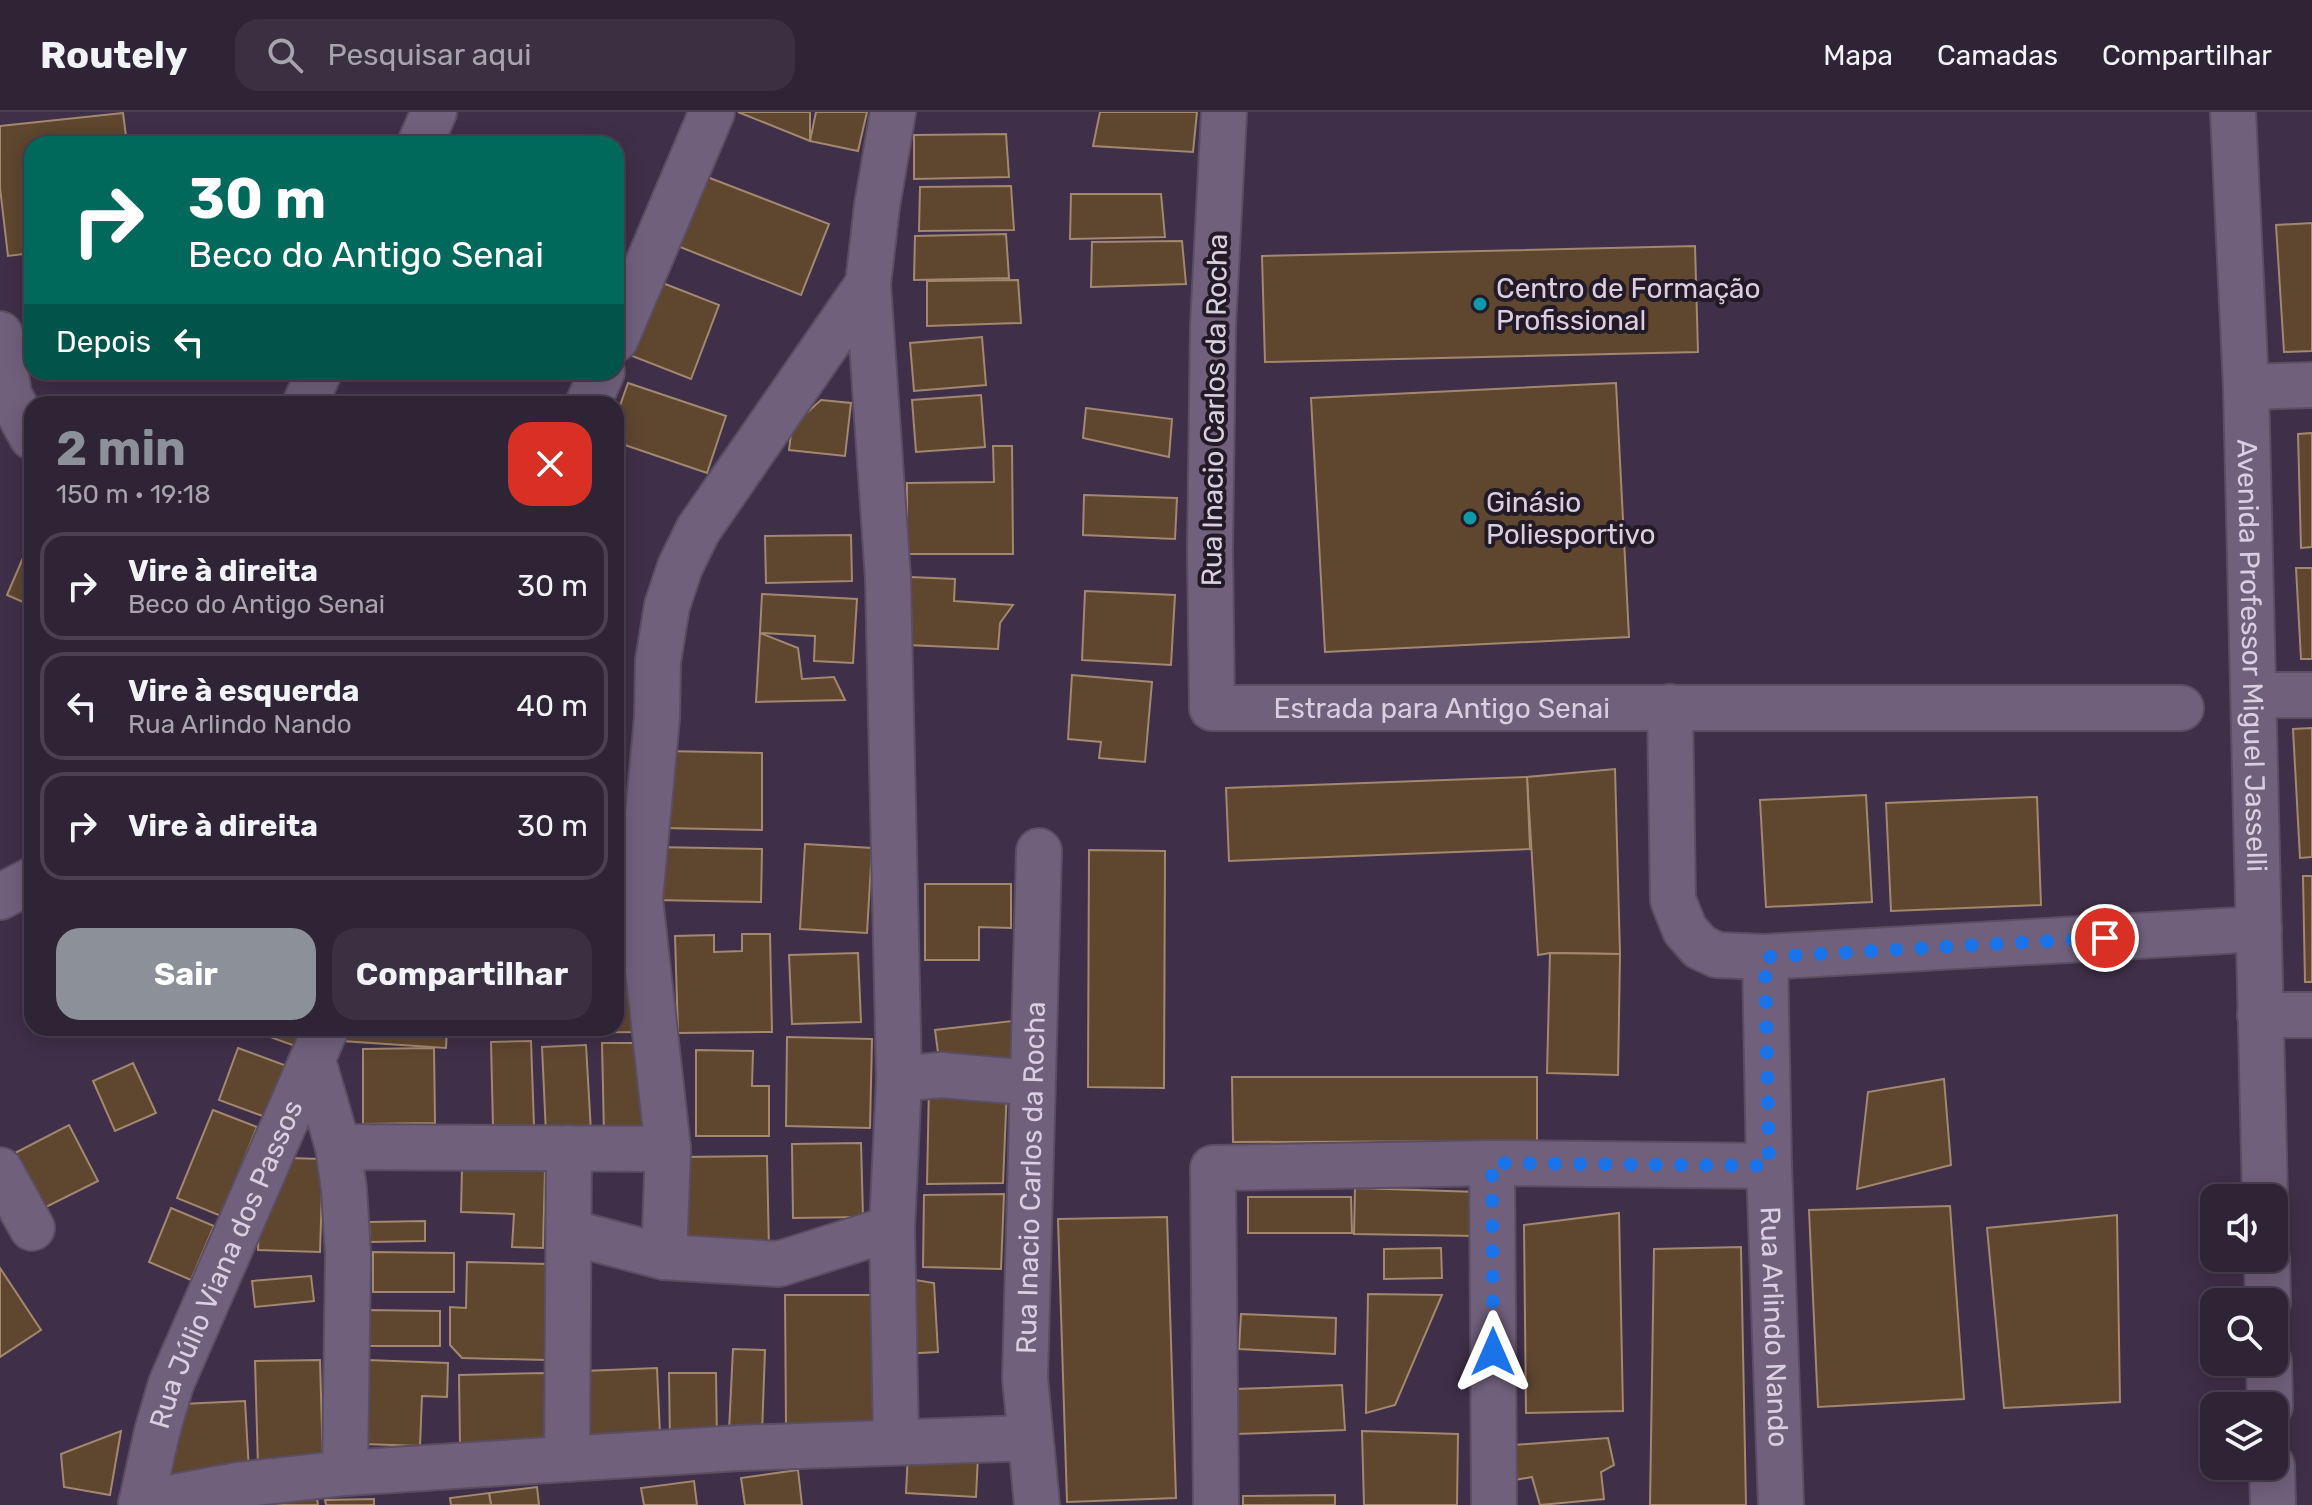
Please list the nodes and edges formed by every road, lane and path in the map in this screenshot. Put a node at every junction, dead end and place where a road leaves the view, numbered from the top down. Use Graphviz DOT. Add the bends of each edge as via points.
graph roads {
  1 [pos="434,112"];
  2 [pos="712,112"];
  3 [pos="893,112"];
  4 [pos="1224,112"];
  5 [pos="2233,112"];
  6 [pos="424,136"];
  7 [pos="868,284"];
  8 [pos="624,320"];
  9 [pos="0,334"];
  10 [pos="2312,385"];
  11 [pos="2246,387"];
  12 [pos="24,422"];
  13 [pos="2254,695"];
  14 [pos="2312,695"];
  15 [pos="1670,707"];
  16 [pos="1212,708"];
  17 [pos="2181,708"];
  18 [pos="1039,851"];
  19 [pos="24,884"];
  20 [pos="0,897"];
  21 [pos="2259,929"];
  22 [pos="1765,957"];
  23 [pos="2260,1015"];
  24 [pos="2312,1015"];
  25 [pos="320,1044"];
  26 [pos="899,1079"];
  27 [pos="1032,1083"];
  28 [pos="338,1147"];
  29 [pos="569,1148"];
  30 [pos="668,1149"];
  31 [pos="1492,1163"];
  32 [pos="1769,1166"];
  33 [pos="0,1170"];
  34 [pos="2265,1184"];
  35 [pos="32,1228"];
  36 [pos="892,1228"];
  37 [pos="569,1232"];
  38 [pos="664,1257"];
  39 [pos="1029,1438"];
  40 [pos="896,1441"];
  41 [pos="567,1459"];
  42 [pos="345,1473"];
  43 [pos="2272,1480"];
  44 [pos="141,1504"];
  45 [pos="1037,1505"];
  46 [pos="1216,1505"];
  47 [pos="1494,1505"];
  48 [pos="1781,1505"];
  49 [pos="2273,1505"];
  1 -- 6 [label="street"];
  2 -- 8 [label="street"];
  3 -- 7 [label="street"];
  4 -- 16 [label="street, Rua Inacio Carlos da Rocha" via="1213,326"];
  5 -- 11 [label="street, Avenida Professor Miguel Jasselli"];
  7 -- 26 [label="street" via="888,579"];
  7 -- 30 [label="street" via="698,530 667,606 640,899"];
  9 -- 12 [label="street" via="9,395"];
  10 -- 11 [label="street"];
  11 -- 13 [label="street, Avenida Professor Miguel Jasselli"];
  13 -- 14 [label="street"];
  13 -- 21 [label="street, Avenida Professor Miguel Jasselli"];
  15 -- 16 [label="street, Estrada para Antigo Senai"];
  15 -- 17 [label="street, Estrada para Antigo Senai"];
  15 -- 22 [label="street" via="1673,900 1685,930 1700,947 1717,955"];
  18 -- 27 [label="street, Rua Inacio Carlos da Rocha"];
  19 -- 20 [label="street"];
  21 -- 22 [label="street"];
  21 -- 23 [label="street, Avenida Professor Miguel Jasselli"];
  22 -- 32 [label="street, Rua Arlindo Nando"];
  23 -- 24 [label="street"];
  23 -- 34 [label="street, Avenida Professor Miguel Jasselli"];
  25 -- 28 [label="street"];
  25 -- 44 [label="street, Rua Júlio Viana dos Passos" via="171,1384"];
  26 -- 27 [label="street" via="941,1075"];
  26 -- 36 [label="street"];
  27 -- 39 [label="street, Rua Inacio Carlos da Rocha" via="1025,1339"];
  28 -- 29 [label="street"];
  28 -- 42 [label="street" via="348,1254"];
  29 -- 30 [label="street"];
  29 -- 37 [label="street"];
  30 -- 38 [label="street"];
  31 -- 32 [label="street"];
  31 -- 46 [label="street" via="1213,1168"];
  31 -- 47 [label="street"];
  32 -- 48 [label="street, Rua Arlindo Nando"];
  33 -- 35 [label="street"];
  36 -- 38 [label="street" via="779,1264"];
  36 -- 40 [label="street"];
  37 -- 38 [label="street"];
  37 -- 41 [label="street"];
  39 -- 40 [label="street"];
  39 -- 45 [label="street, Rua Inacio Carlos da Rocha"];
  40 -- 41 [label="street"];
  41 -- 42 [label="street"];
  42 -- 44 [label="street" via="237,1485"];
  43 -- 49 [label="street"];
}
